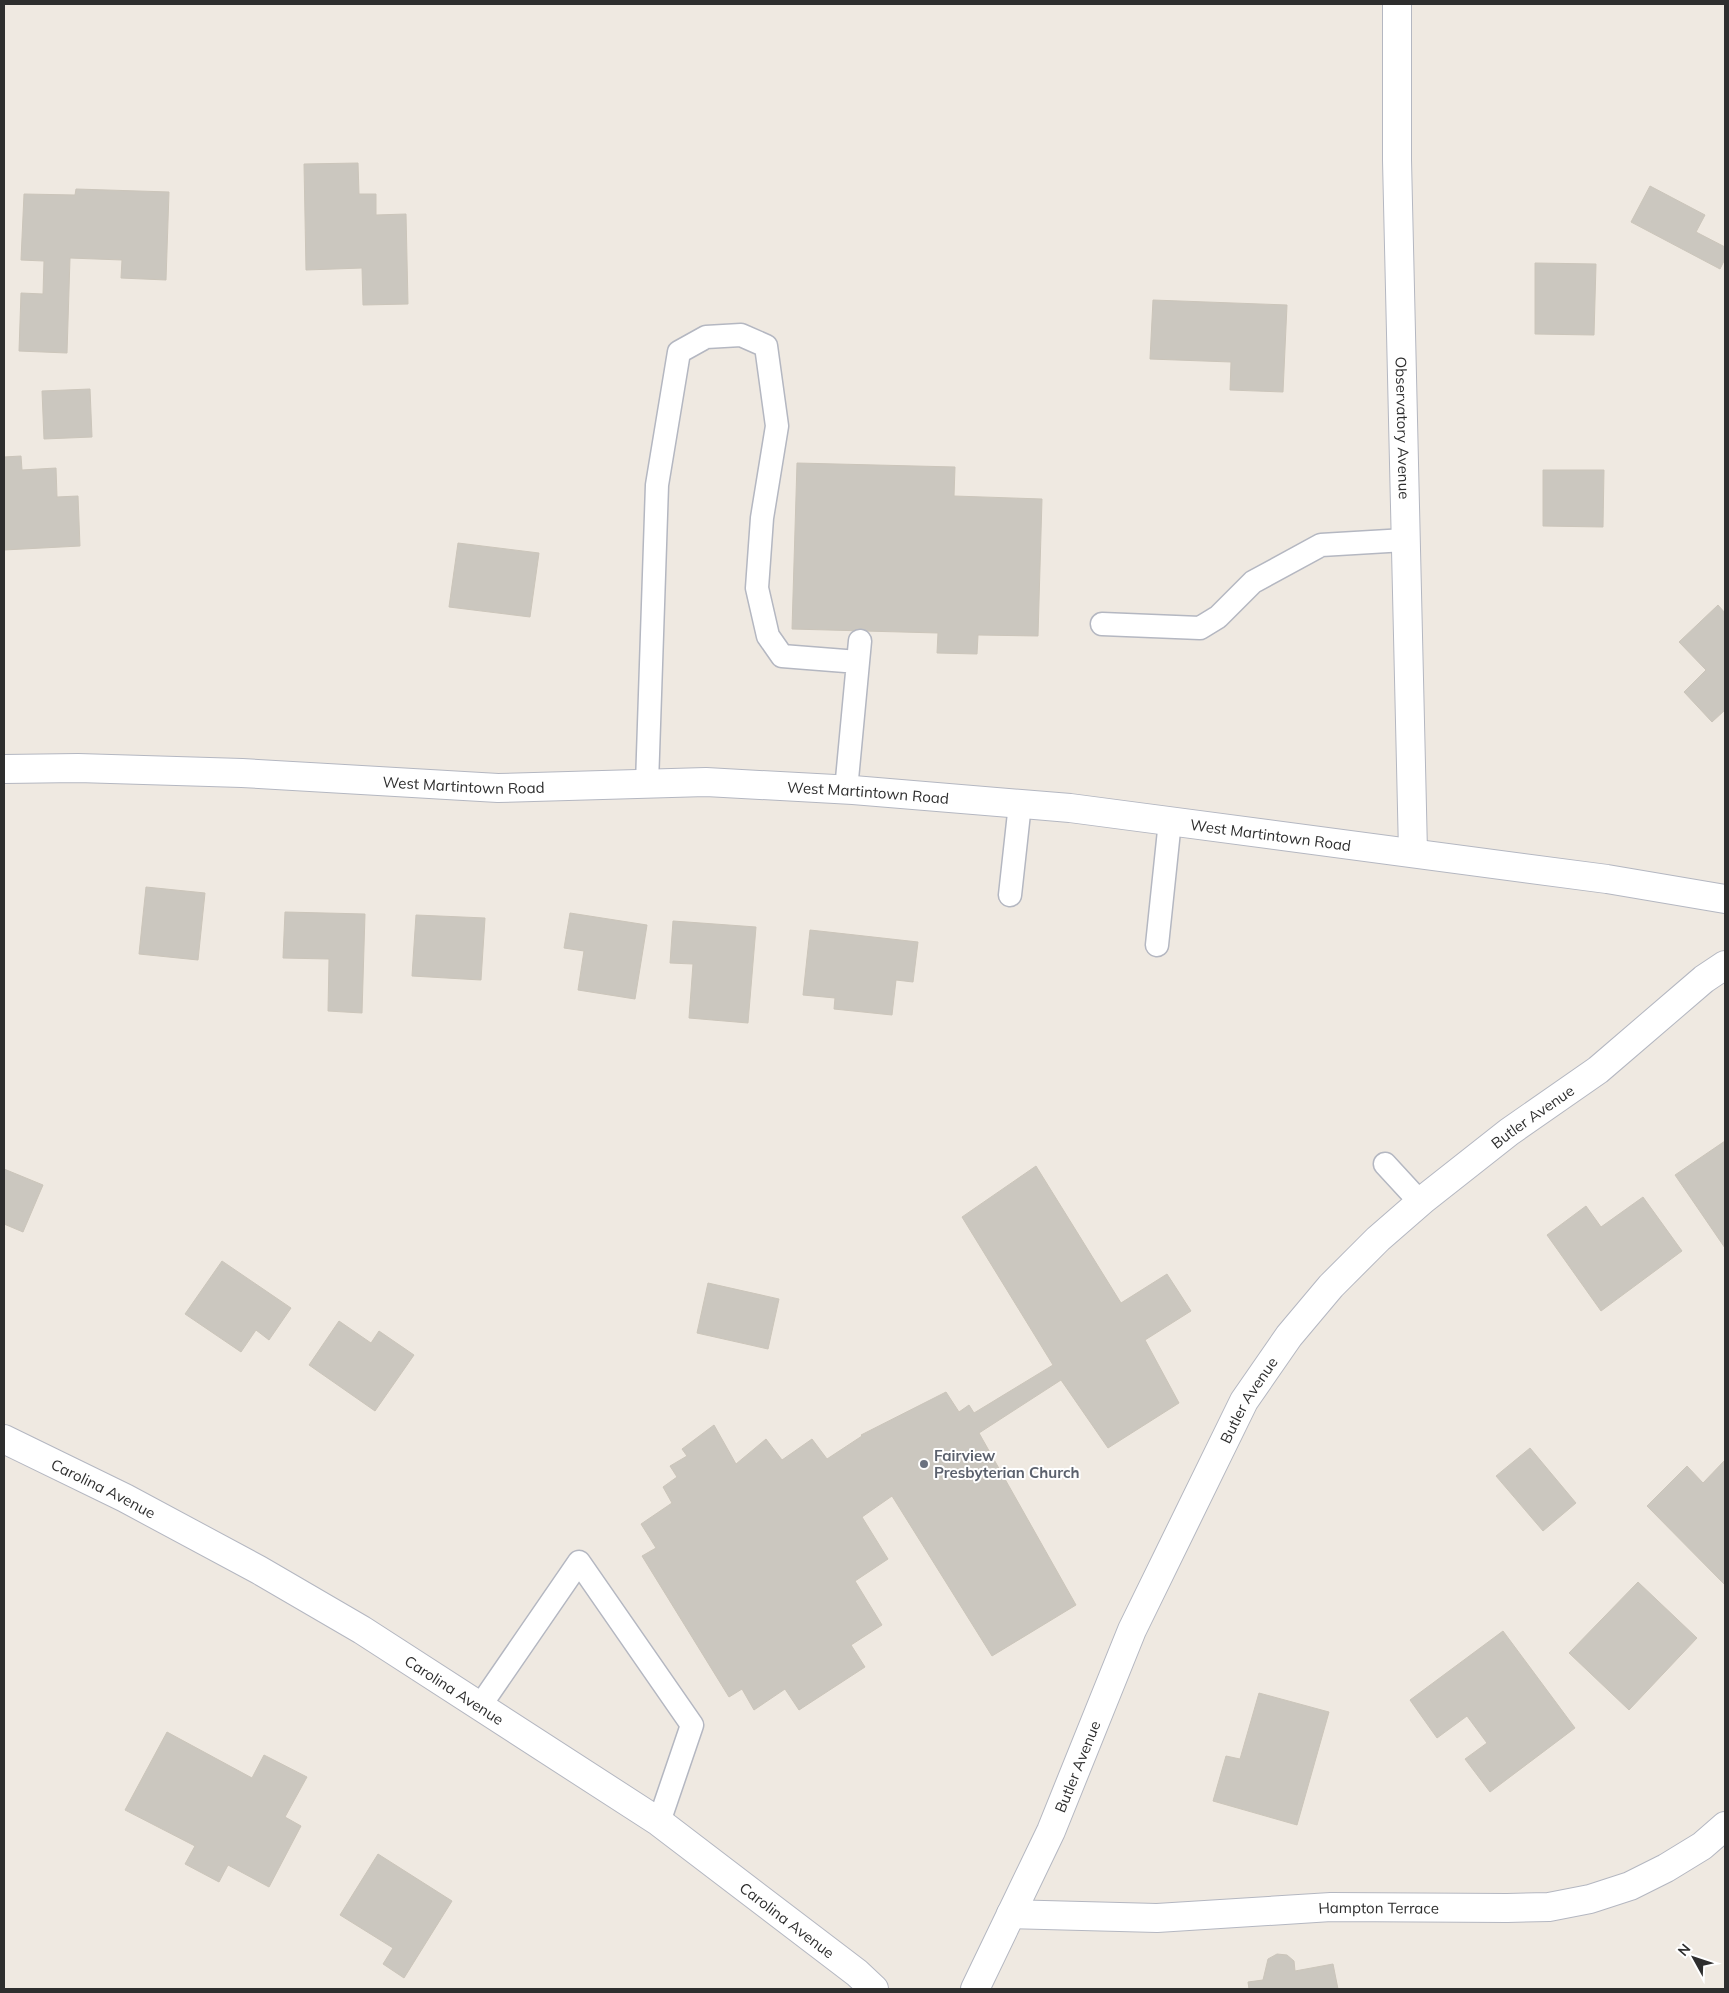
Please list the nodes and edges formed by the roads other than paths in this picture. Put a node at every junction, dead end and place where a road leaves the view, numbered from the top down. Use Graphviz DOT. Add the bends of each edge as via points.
graph roads {
  1 [pos="1397,4"];
  2 [pos="1405,540"];
  3 [pos="1102,624"];
  4 [pos="4,769"];
  5 [pos="647,784"];
  6 [pos="846,790"];
  7 [pos="1020,804"];
  8 [pos="1170,821"];
  9 [pos="1412,852"];
  10 [pos="1010,895"];
  11 [pos="1725,899"];
  12 [pos="1157,945"];
  13 [pos="1725,965"];
  14 [pos="1385,1164"];
  15 [pos="1420,1202"];
  16 [pos="4,1439"];
  17 [pos="480,1706"];
  18 [pos="659,1822"];
  19 [pos="1725,1826"];
  20 [pos="1012,1914"];
  21 [pos="874,1989"];
  22 [pos="975,1989"];
  1 -- 2 [label="street, Observatory Avenue"];
  2 -- 3 [label="lane" via="1321,545 1253,582 1218,618 1200,628"];
  2 -- 9 [label="street, Observatory Avenue"];
  4 -- 5 [label="street, West Martintown Road" via="233,773 498,788"];
  5 -- 6 [label="street, West Martintown Road" via="706,782"];
  5 -- 6 [label="lane" via="657,484 679,352 706,337 741,335 766,346 777,426 762,518 757,588 768,636 782,656 859,652"];
  6 -- 7 [label="street, West Martintown Road"];
  7 -- 8 [label="street, West Martintown Road"];
  7 -- 10 [label="lane"];
  8 -- 9 [label="street, West Martintown Road"];
  8 -- 12 [label="lane"];
  9 -- 11 [label="street, West Martintown Road"];
  13 -- 15 [label="street, Butler Avenue" via="1598,1070 1509,1132"];
  14 -- 15 [label="lane"];
  15 -- 20 [label="street, Butler Avenue" via="1331,1286 1289,1336 1244,1401 1132,1630 1052,1831"];
  16 -- 17 [label="street, Carolina Avenue" via="125,1498 259,1570 362,1630"];
  17 -- 18 [label="street, Carolina Avenue"];
  17 -- 18 [label="lane" via="579,1562 692,1725"];
  18 -- 21 [label="street, Carolina Avenue"];
  19 -- 20 [label="street, Hampton Terrace" via="1702,1846 1630,1886 1550,1907 1331,1907 1157,1918"];
  20 -- 22 [label="street, Butler Avenue"];
}
